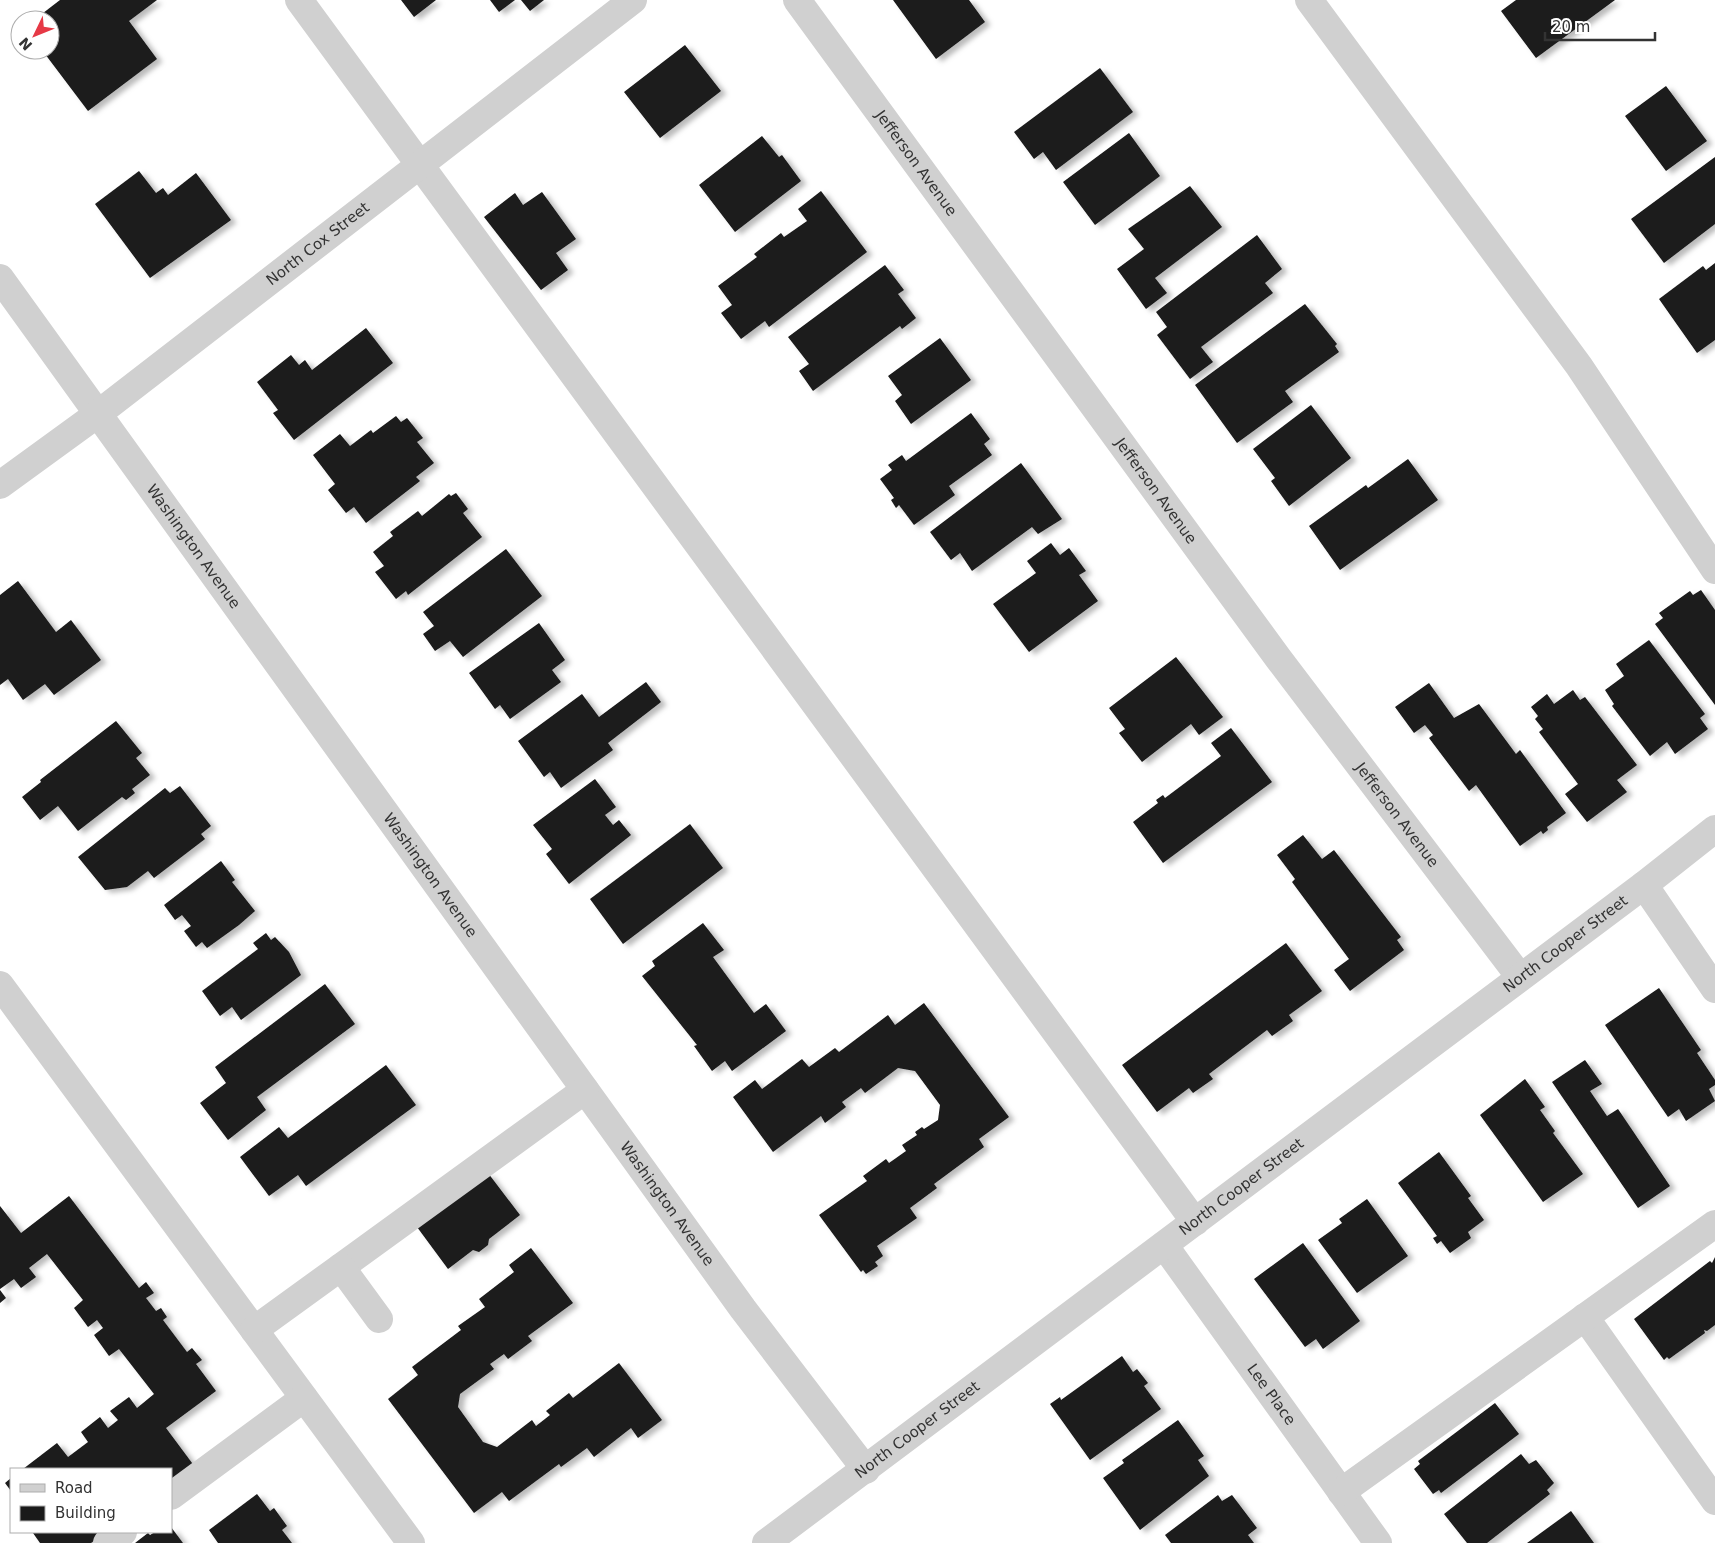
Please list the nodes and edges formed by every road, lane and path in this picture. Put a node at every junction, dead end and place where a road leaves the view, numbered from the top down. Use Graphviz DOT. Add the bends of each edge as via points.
graph roads {
  1 [pos="299,0"];
  2 [pos="633,0"];
  3 [pos="797,0"];
  4 [pos="1309,0"];
  5 [pos="420,165"];
  6 [pos="0,278"];
  7 [pos="99,413"];
  8 [pos="0,485"];
  9 [pos="1715,570"];
  10 [pos="1715,829"];
  11 [pos="1644,885"];
  12 [pos="1520,978"];
  13 [pos="0,985"];
  14 [pos="1715,989"];
  15 [pos="585,1090"];
  16 [pos="1195,1222"];
  17 [pos="1715,1224"];
  18 [pos="1164,1245"];
  19 [pos="341,1267"];
  20 [pos="1585,1317"];
  21 [pos="379,1320"];
  22 [pos="254,1330"];
  23 [pos="304,1398"];
  24 [pos="866,1470"];
  25 [pos="1341,1492"];
  26 [pos="172,1495"];
  27 [pos="1715,1501"];
  28 [pos="122,1533"];
  29 [pos="107,1543"];
  30 [pos="411,1543"];
  31 [pos="766,1543"];
  32 [pos="1378,1543"];
  1 -- 5 [label="street"];
  2 -- 5 [label="street, North Cox Street"];
  3 -- 12 [label="street, Jefferson Avenue" via="1278,658"];
  4 -- 9 [label="street" via="1578,366"];
  5 -- 7 [label="street, North Cox Street"];
  5 -- 16 [label="street"];
  6 -- 7 [label="street, Washington Avenue"];
  7 -- 8 [label="street, North Cox Street"];
  7 -- 15 [label="street, Washington Avenue"];
  10 -- 11 [label="street, North Cooper Street"];
  11 -- 12 [label="street, North Cooper Street"];
  11 -- 14 [label="street"];
  12 -- 16 [label="street, North Cooper Street"];
  13 -- 22 [label="street"];
  15 -- 19 [label="street"];
  15 -- 24 [label="street, Washington Avenue" via="737,1301"];
  16 -- 18 [label="street, North Cooper Street"];
  17 -- 20 [label="street"];
  18 -- 24 [label="street, North Cooper Street"];
  18 -- 25 [label="street, Lee Place"];
  19 -- 21 [label="street"];
  19 -- 22 [label="street"];
  20 -- 25 [label="street"];
  20 -- 27 [label="street"];
  22 -- 23 [label="street"];
  23 -- 26 [label="street"];
  23 -- 30 [label="street"];
  24 -- 31 [label="street, North Cooper Street"];
  25 -- 32 [label="street, Lee Place"];
  28 -- 29 [label="street"];
}
